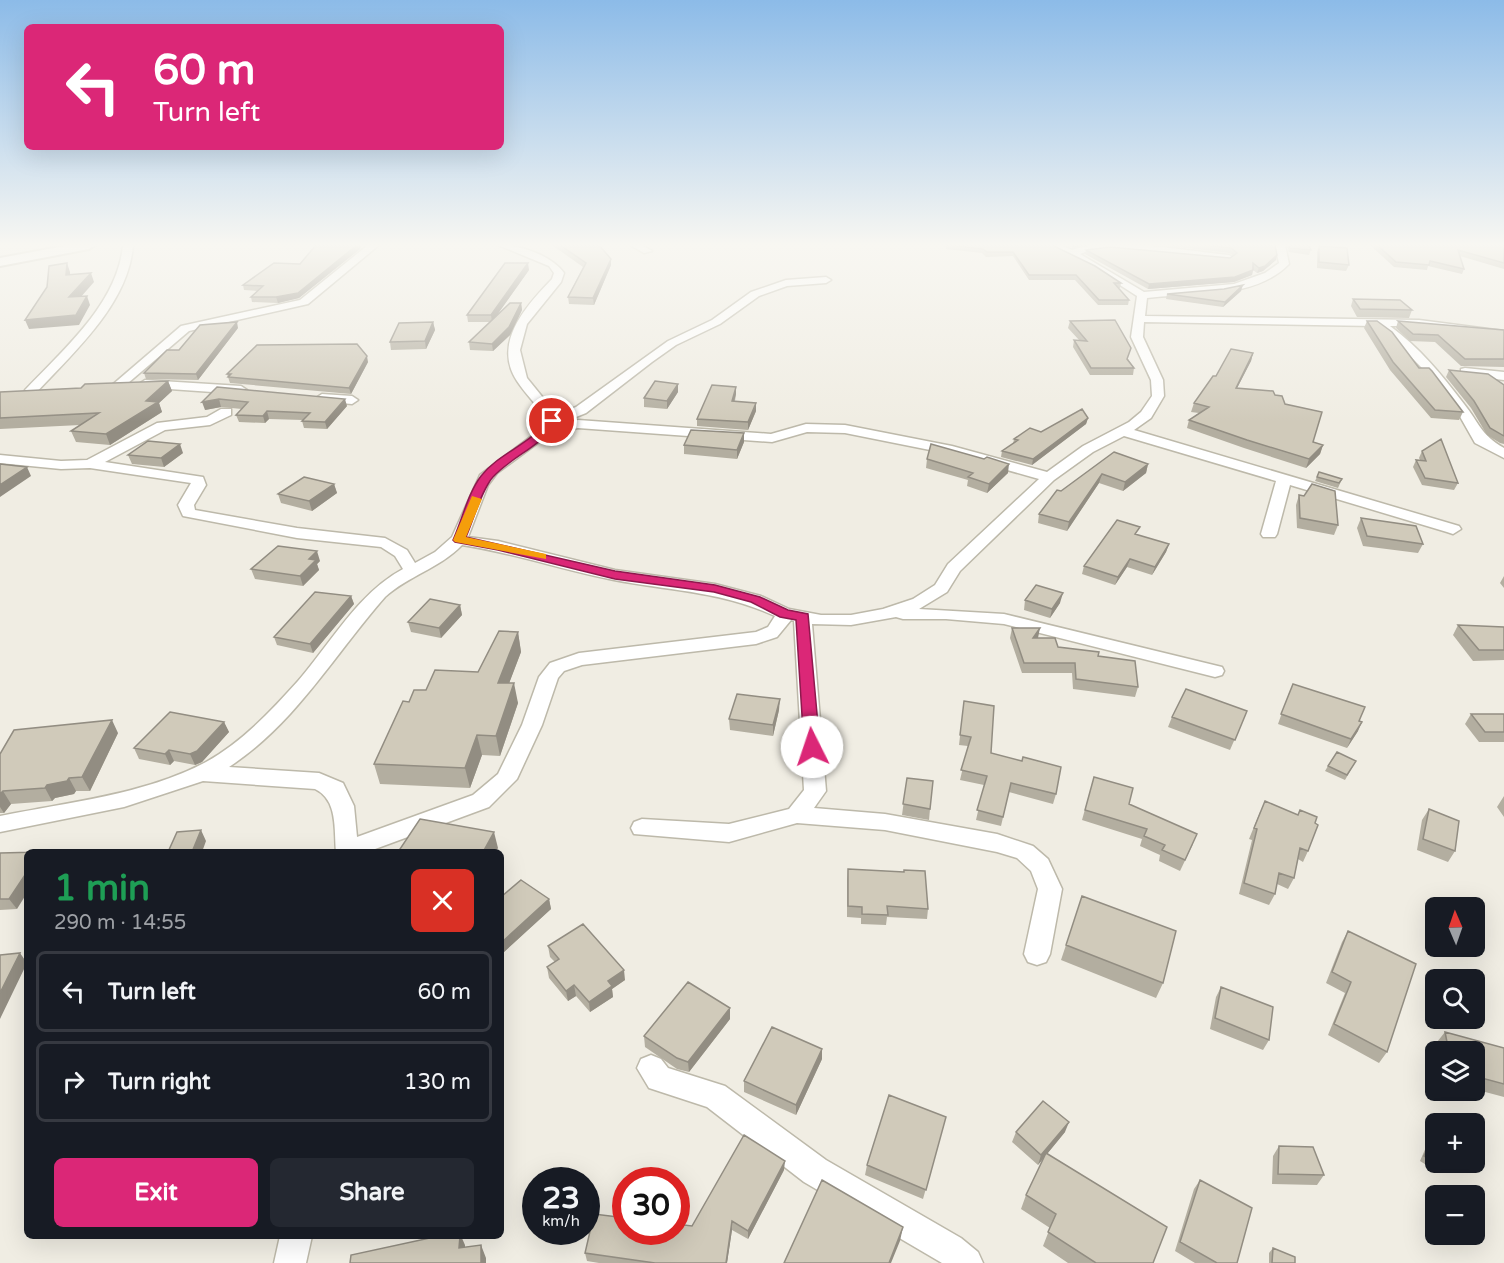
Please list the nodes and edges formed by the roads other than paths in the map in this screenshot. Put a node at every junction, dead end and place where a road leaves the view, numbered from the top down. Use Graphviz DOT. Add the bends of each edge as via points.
graph roads {
  1 [pos="105,304"];
  2 [pos="295,304"];
  3 [pos="536,304"];
  4 [pos="741,304"];
  5 [pos="1142,304"];
  6 [pos="1141,320"];
  7 [pos="1378,323"];
  8 [pos="1504,334"];
  9 [pos="1431,369"];
  10 [pos="1504,376"];
  11 [pos="51,391"];
  12 [pos="257,391"];
  13 [pos="304,396"];
  14 [pos="352,400"];
  15 [pos="226,412"];
  16 [pos="549,426"];
  17 [pos="1123,431"];
  18 [pos="1504,454"];
  19 [pos="0,459"];
  20 [pos="90,464"];
  21 [pos="1049,477"];
  22 [pos="1284,480"];
  23 [pos="1453,529"];
  24 [pos="1269,534"];
  25 [pos="459,540"];
  26 [pos="412,570"];
  27 [pos="886,614"];
  28 [pos="794,615"];
  29 [pos="1215,671"];
  30 [pos="200,773"];
  31 [pos="797,815"];
  32 [pos="0,824"];
  33 [pos="642,828"];
  34 [pos="347,849"];
  35 [pos="352,849"];
  36 [pos="1037,954"];
  37 [pos="651,1068"];
  38 [pos="295,1239"];
  39 [pos="291,1263"];
  40 [pos="967,1263"];
  1 -- 11 [label="street" via="85,333 24,393"];
  2 -- 12 [label="street" via="185,328 112,386 186,385"];
  3 -- 16 [label="street" via="514,340 516,367 549,410"];
  4 -- 16 [label="street" via="716,322 672,343 581,410"];
  5 -- 6 [label="street"];
  6 -- 7 [label="street"];
  6 -- 17 [label="street" via="1137,337 1157,380 1158,396 1146,415"];
  7 -- 8 [label="street" via="1433,324"];
  7 -- 9 [label="street"];
  9 -- 10 [label="street"];
  9 -- 18 [label="street" via="1464,412 1480,441"];
  13 -- 14 [label="street"];
  15 -- 20 [label="street" via="210,421 162,426"];
  16 -- 21 [label="street" via="578,424 772,438 806,428 845,429 952,450"];
  16 -- 25 [label="street" via="485,478"];
  17 -- 21 [label="street" via="1088,449"];
  17 -- 22 [label="street"];
  19 -- 20 [label="street"];
  20 -- 26 [label="street" via="198,480 199,485 186,505 188,513 297,533 385,543 402,553"];
  21 -- 27 [label="street" via="954,568 941,588 919,603"];
  22 -- 23 [label="street"];
  22 -- 24 [label="street"];
  25 -- 26 [label="street"];
  25 -- 28 [label="street" via="615,575 715,589"];
  26 -- 30 [label="street" via="379,592 265,727 236,753"];
  27 -- 28 [label="street" via="851,620"];
  27 -- 29 [label="street" via="1004,619"];
  28 -- 31 [label="street" via="815,791"];
  28 -- 35 [label="street" via="764,636 579,659 557,667 544,686 532,725 506,779 481,801"];
  30 -- 32 [label="street" via="147,792"];
  30 -- 34 [label="street" via="319,781 335,789 343,806"];
  31 -- 33 [label="street" via="729,833"];
  31 -- 36 [label="street" via="885,822 1025,852 1040,866 1050,889"];
  37 -- 40 [label="street" via="659,1079 715,1096 815,1171 950,1249"];
  38 -- 39 [label="street"];
}
